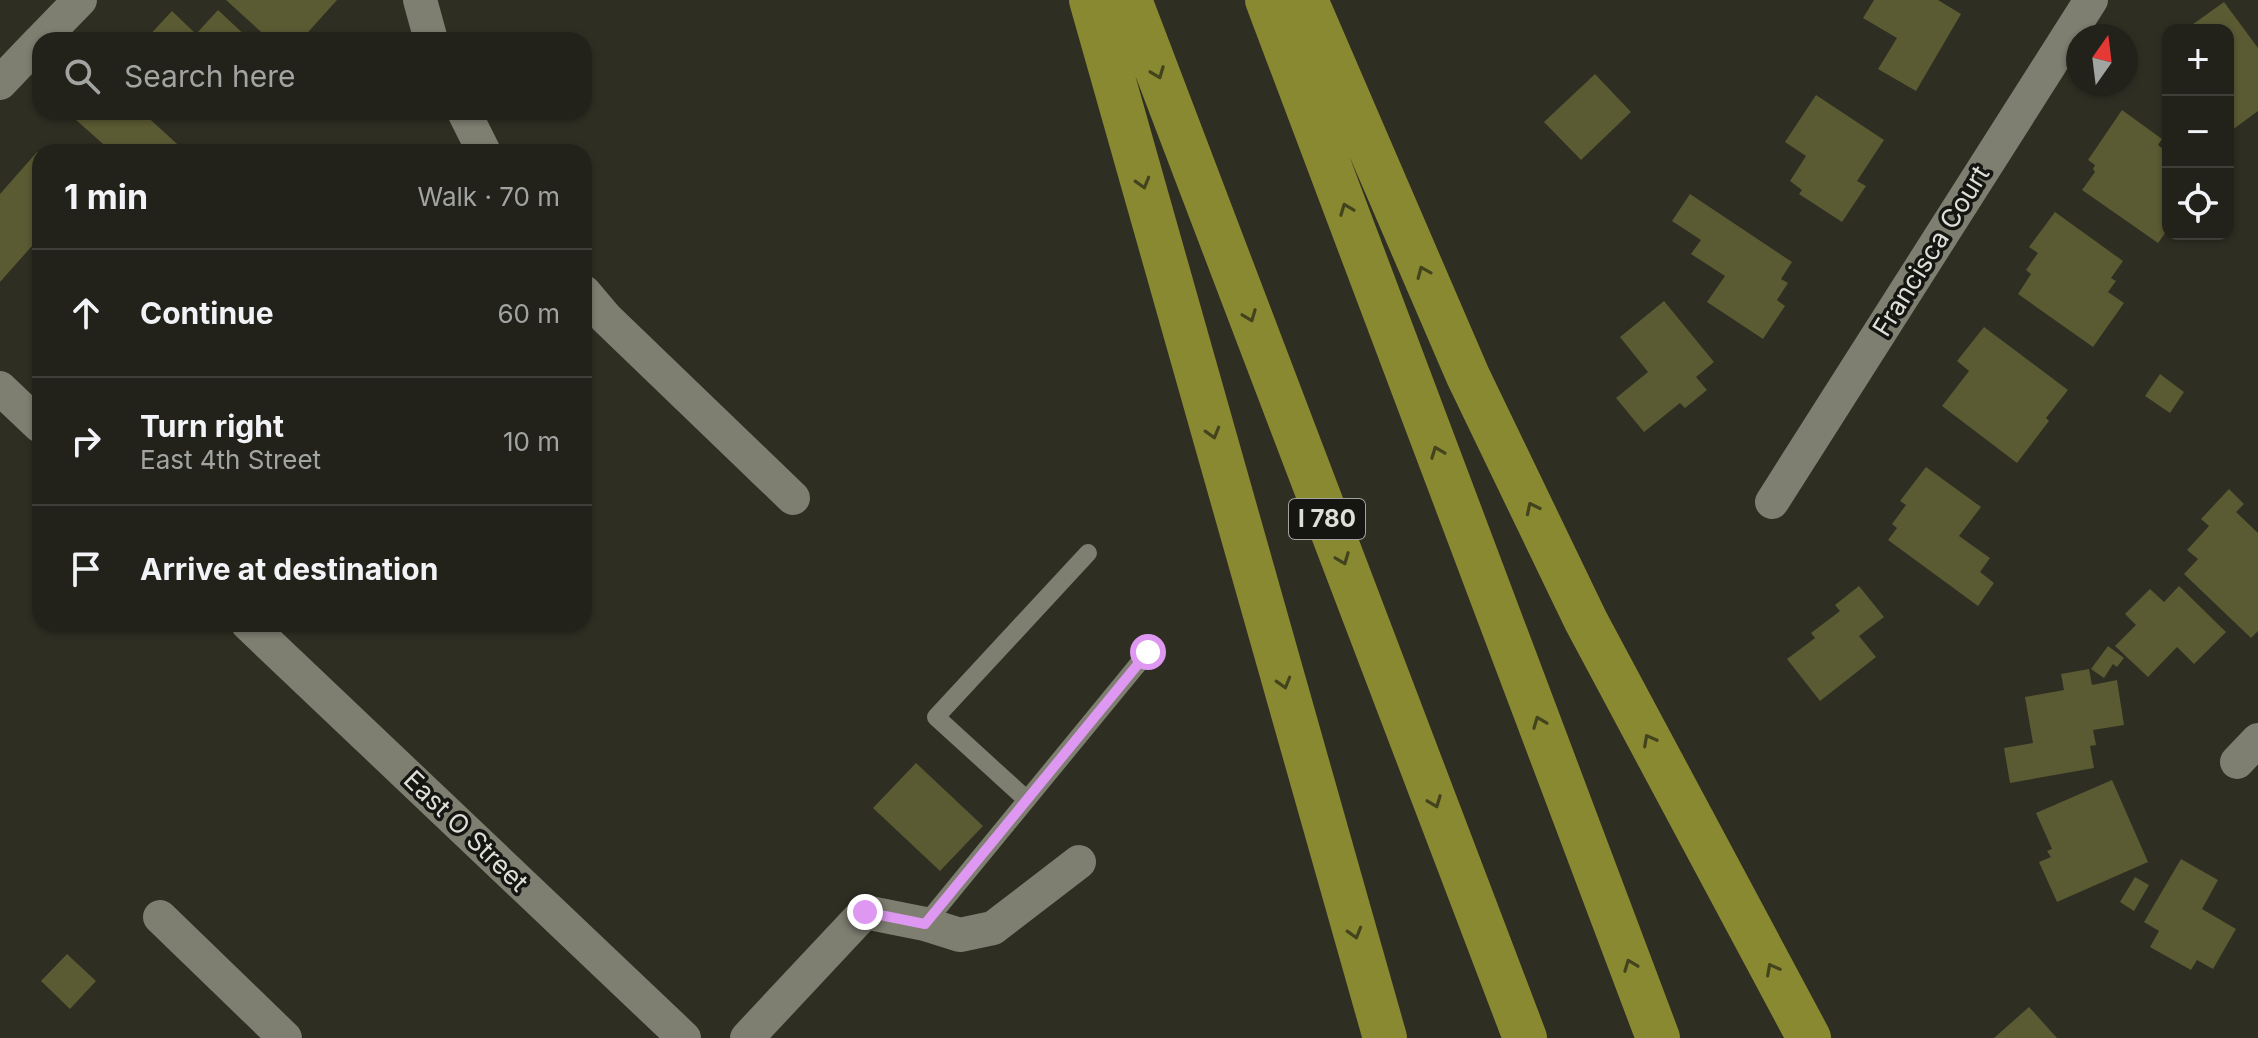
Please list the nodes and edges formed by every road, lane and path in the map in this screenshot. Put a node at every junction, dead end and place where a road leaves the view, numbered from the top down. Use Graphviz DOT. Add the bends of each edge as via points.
graph roads {
  1 [pos="80,0"];
  2 [pos="420,0"];
  3 [pos="1091,0"];
  4 [pos="1130,0"];
  5 [pos="1267,0"];
  6 [pos="1306,0"];
  7 [pos="2091,0"];
  8 [pos="49,32"];
  9 [pos="429,32"];
  10 [pos="32,49"];
  11 [pos="0,83"];
  12 [pos="468,120"];
  13 [pos="480,144"];
  14 [pos="592,301"];
  15 [pos="0,388"];
  16 [pos="32,418"];
  17 [pos="793,498"];
  18 [pos="1772,502"];
  19 [pos="1088,553"];
  20 [pos="256,632"];
  21 [pos="1148,652"];
  22 [pos="1027,800"];
  23 [pos="1079,862"];
  24 [pos="160,917"];
  25 [pos="925,924"];
  26 [pos="285,1038"];
  27 [pos="684,1038"];
  28 [pos="747,1038"];
  29 [pos="1385,1038"];
  30 [pos="1525,1038"];
  31 [pos="1658,1038"];
  32 [pos="1809,1038"];
  1 -- 8 [label="street"];
  2 -- 9 [label="street"];
  3 -- 29 [label="highway, one-way"];
  4 -- 30 [label="highway, I 780, one-way"];
  31 -- 5 [label="highway, one-way"];
  32 -- 6 [label="highway, one-way" via="1579,608 1468,376"];
  7 -- 18 [label="street, Francisca Court"];
  10 -- 11 [label="street"];
  12 -- 13 [label="street"];
  14 -- 17 [label="street"];
  15 -- 16 [label="street"];
  19 -- 22 [label="lane" via="936,717"];
  20 -- 27 [label="street, East O Street"];
  21 -- 22 [label="lane"];
  22 -- 25 [label="lane"];
  23 -- 25 [label="street" via="993,928 960,935"];
  24 -- 26 [label="street"];
  25 -- 28 [label="street" via="865,912"];
}
